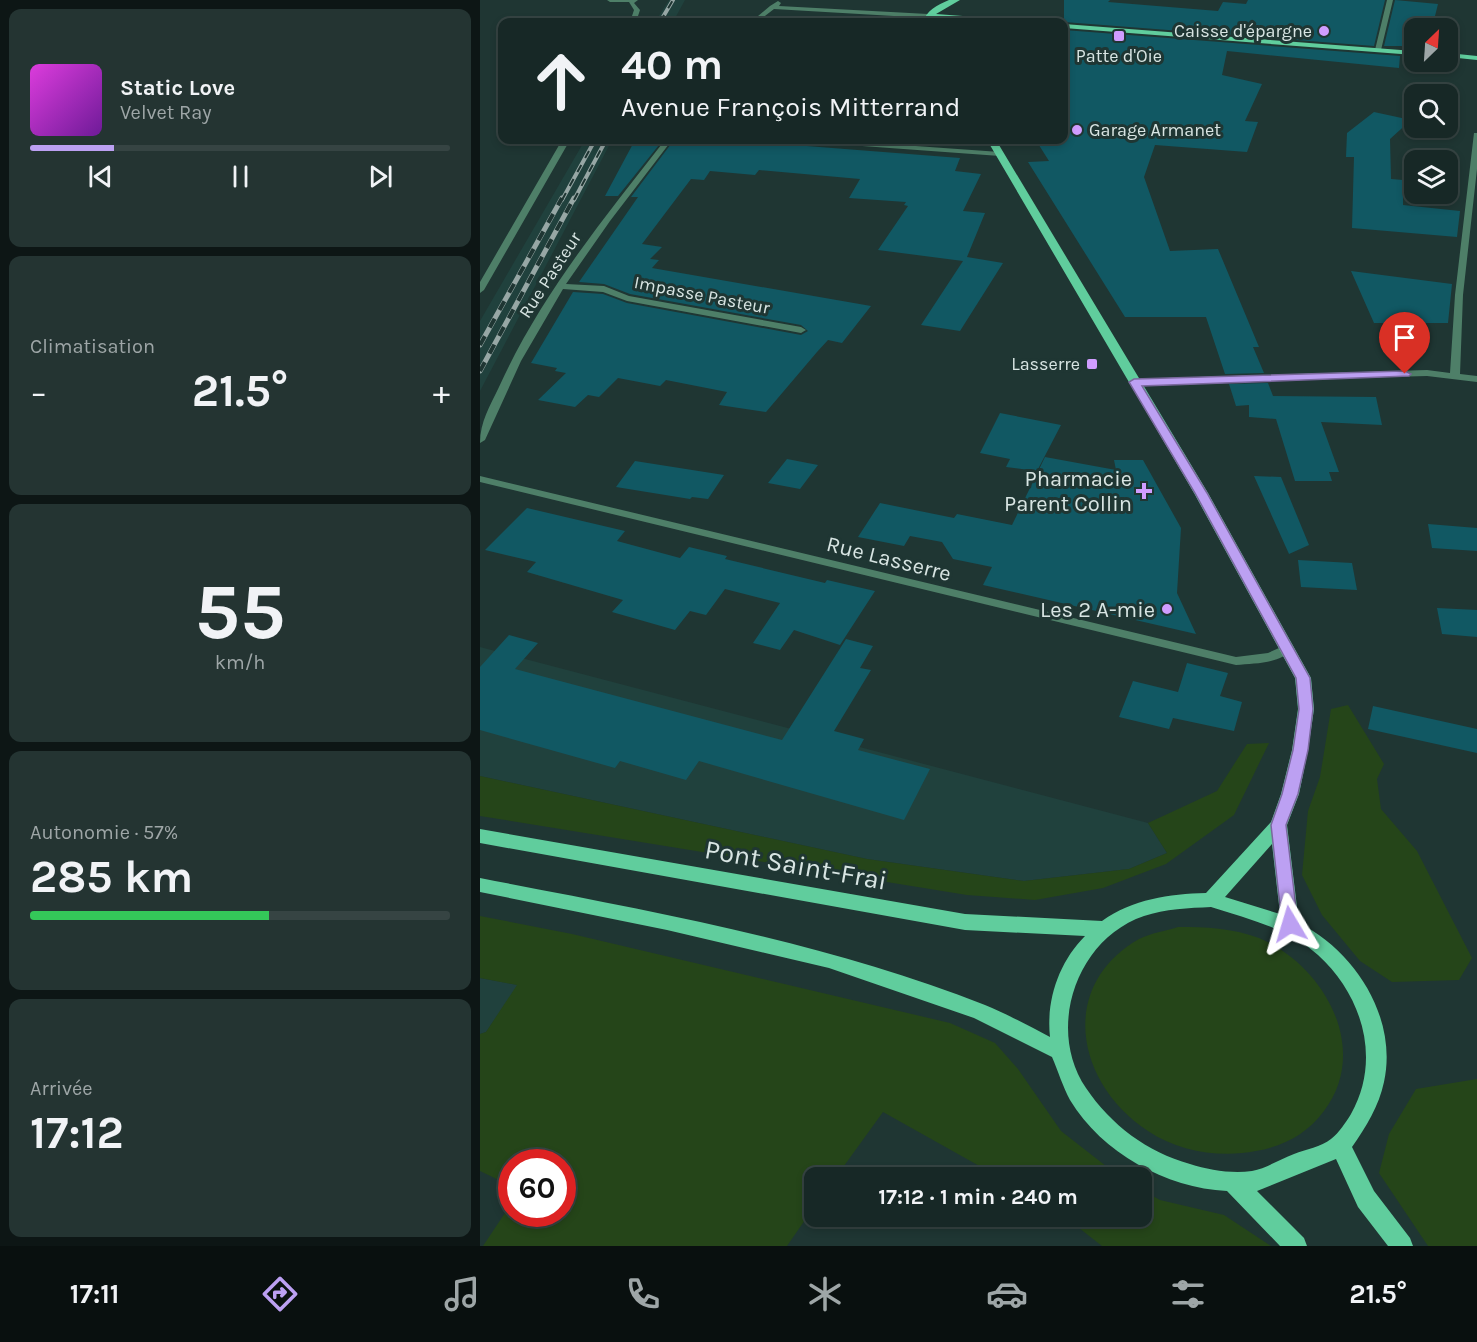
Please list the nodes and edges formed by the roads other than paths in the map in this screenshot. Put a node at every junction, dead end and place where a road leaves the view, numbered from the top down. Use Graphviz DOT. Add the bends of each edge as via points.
graph roads {
  1 [pos="610,0"];
  2 [pos="781,0"];
  3 [pos="956,0"];
  4 [pos="1390,0"];
  5 [pos="634,1"];
  6 [pos="772,7"];
  7 [pos="634,18"];
  8 [pos="759,18"];
  9 [pos="914,18"];
  10 [pos="928,18"];
  11 [pos="1068,26"];
  12 [pos="1378,50"];
  13 [pos="1404,52"];
  14 [pos="1458,56"];
  15 [pos="1477,58"];
  16 [pos="1477,135"];
  17 [pos="565,144"];
  18 [pos="665,144"];
  19 [pos="862,144"];
  20 [pos="994,144"];
  21 [pos="1000,154"];
  22 [pos="484,277"];
  23 [pos="562,286"];
  24 [pos="480,290"];
  25 [pos="801,330"];
  26 [pos="1455,375"];
  27 [pos="1477,379"];
  28 [pos="1134,382"];
  29 [pos="480,440"];
  30 [pos="480,479"];
  31 [pos="1288,648"];
  32 [pos="1278,825"];
  33 [pos="480,836"];
  34 [pos="480,885"];
  35 [pos="1211,900"];
  36 [pos="1290,924"];
  37 [pos="1104,929"];
  38 [pos="1059,1051"];
  39 [pos="1340,1145"];
  40 [pos="1232,1181"];
  41 [pos="1296,1246"];
  42 [pos="1402,1246"];
  1 -- 5 [label="street"];
  2 -- 6 [label="street"];
  3 -- 10 [label="main road" via="937,8"];
  4 -- 12 [label="street"];
  5 -- 7 [label="street" via="631,3 637,10"];
  6 -- 8 [label="street"];
  6 -- 9 [label="street"];
  11 -- 12 [label="main road"];
  12 -- 13 [label="main road"];
  14 -- 15 [label="main road"];
  16 -- 26 [label="street" via="1459,295"];
  17 -- 22 [label="street"];
  18 -- 23 [label="street, Rue Pasteur"];
  19 -- 21 [label="street"];
  20 -- 21 [label="main road"];
  21 -- 28 [label="main road"];
  22 -- 24 [label="street"];
  23 -- 25 [label="street, Impasse Pasteur" via="604,289 627,298"];
  23 -- 29 [label="street, Rue Pasteur" via="517,359"];
  26 -- 27 [label="street"];
  26 -- 28 [label="street"];
  28 -- 31 [label="main road"];
  30 -- 31 [label="street, Rue Lasserre" via="1236,661 1271,657"];
  31 -- 32 [label="main road" via="1303,678 1306,709 1290,794"];
  32 -- 35 [label="main road"];
  32 -- 36 [label="main road"];
  33 -- 37 [label="main road, Pont Saint-Frai" via="965,922"];
  34 -- 38 [label="main road" via="667,922 829,960 980,1012"];
  35 -- 36 [label="main road"];
  35 -- 37 [label="main road" via="1172,902 1145,909"];
  36 -- 39 [label="main road" via="1326,950 1353,982 1372,1020 1378,1065 1368,1108"];
  37 -- 38 [label="main road" via="1074,961 1058,1003"];
  38 -- 40 [label="main road" via="1076,1092 1106,1131 1149,1160 1198,1178"];
  39 -- 40 [label="main road" via="1250,1182"];
  39 -- 42 [label="main road" via="1366,1199"];
  40 -- 41 [label="main road"];
}
